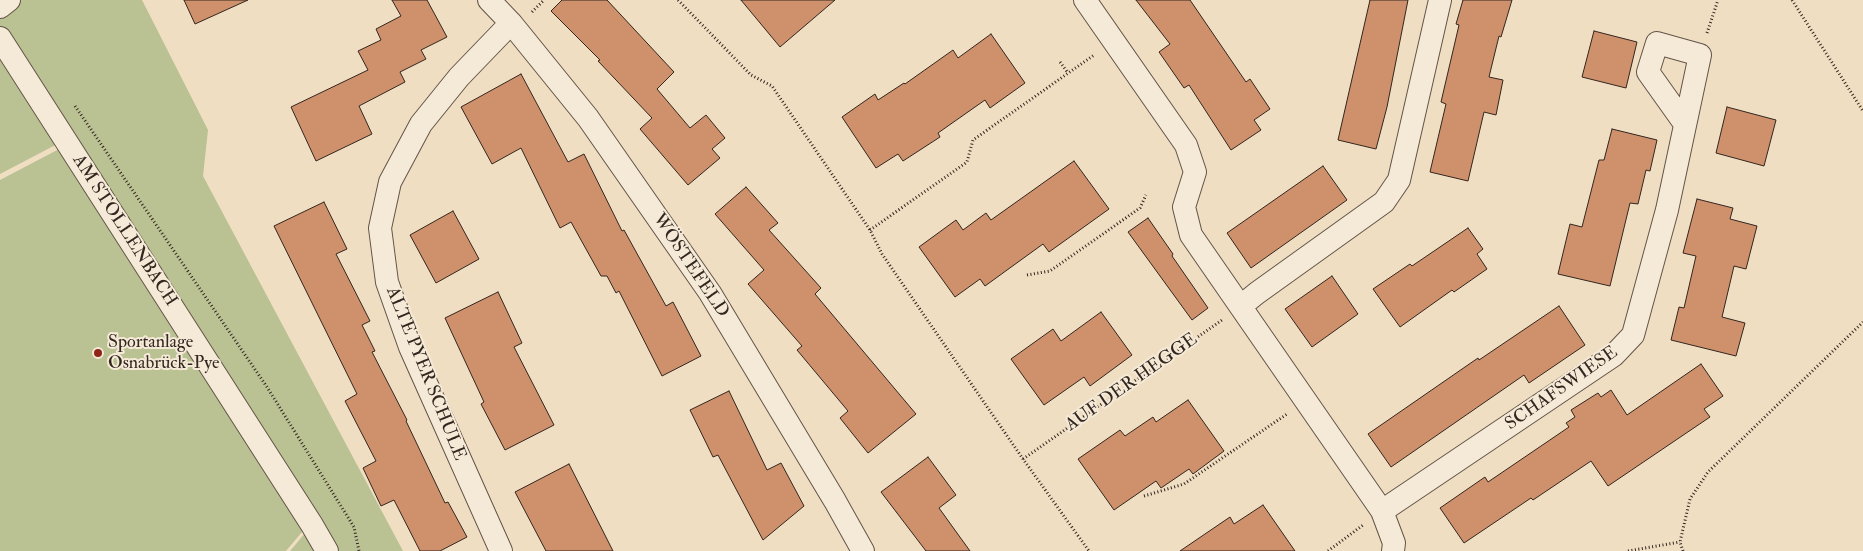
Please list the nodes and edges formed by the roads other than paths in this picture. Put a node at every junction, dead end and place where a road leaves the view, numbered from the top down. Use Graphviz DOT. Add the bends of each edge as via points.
graph roads {
  1 [pos="9,0"];
  2 [pos="489,0"];
  3 [pos="1086,0"];
  4 [pos="1440,0"];
  5 [pos="0,7"];
  6 [pos="511,23"];
  7 [pos="0,38"];
  8 [pos="1685,124"];
  9 [pos="1241,306"];
  10 [pos="1382,512"];
  11 [pos="327,551"];
  12 [pos="501,551"];
  13 [pos="863,551"];
  14 [pos="1392,551"];
  1 -- 5 [label="street"];
  2 -- 6 [label="street, WÖSTEFELD"];
  3 -- 9 [label="street" via="1186,145 1194,172 1184,207 1191,235"];
  4 -- 9 [label="street" via="1398,180 1389,195 1384,202"];
  6 -- 12 [label="street, ALTE PYER SCHULE" via="420,124 390,182 380,228 388,282 410,347"];
  6 -- 13 [label="street, WÖSTEFELD" via="588,118 710,293"];
  7 -- 11 [label="street, AM STOLLENBACH"];
  8 -- 8 [label="street, SCHAFSWIESE" via="1700,55 1657,43 1648,72"];
  8 -- 10 [label="street, SCHAFSWIESE" via="1667,210 1633,335 1614,355"];
  9 -- 10 [label="street"];
  10 -- 14 [label="street" via="1394,543"];
}
